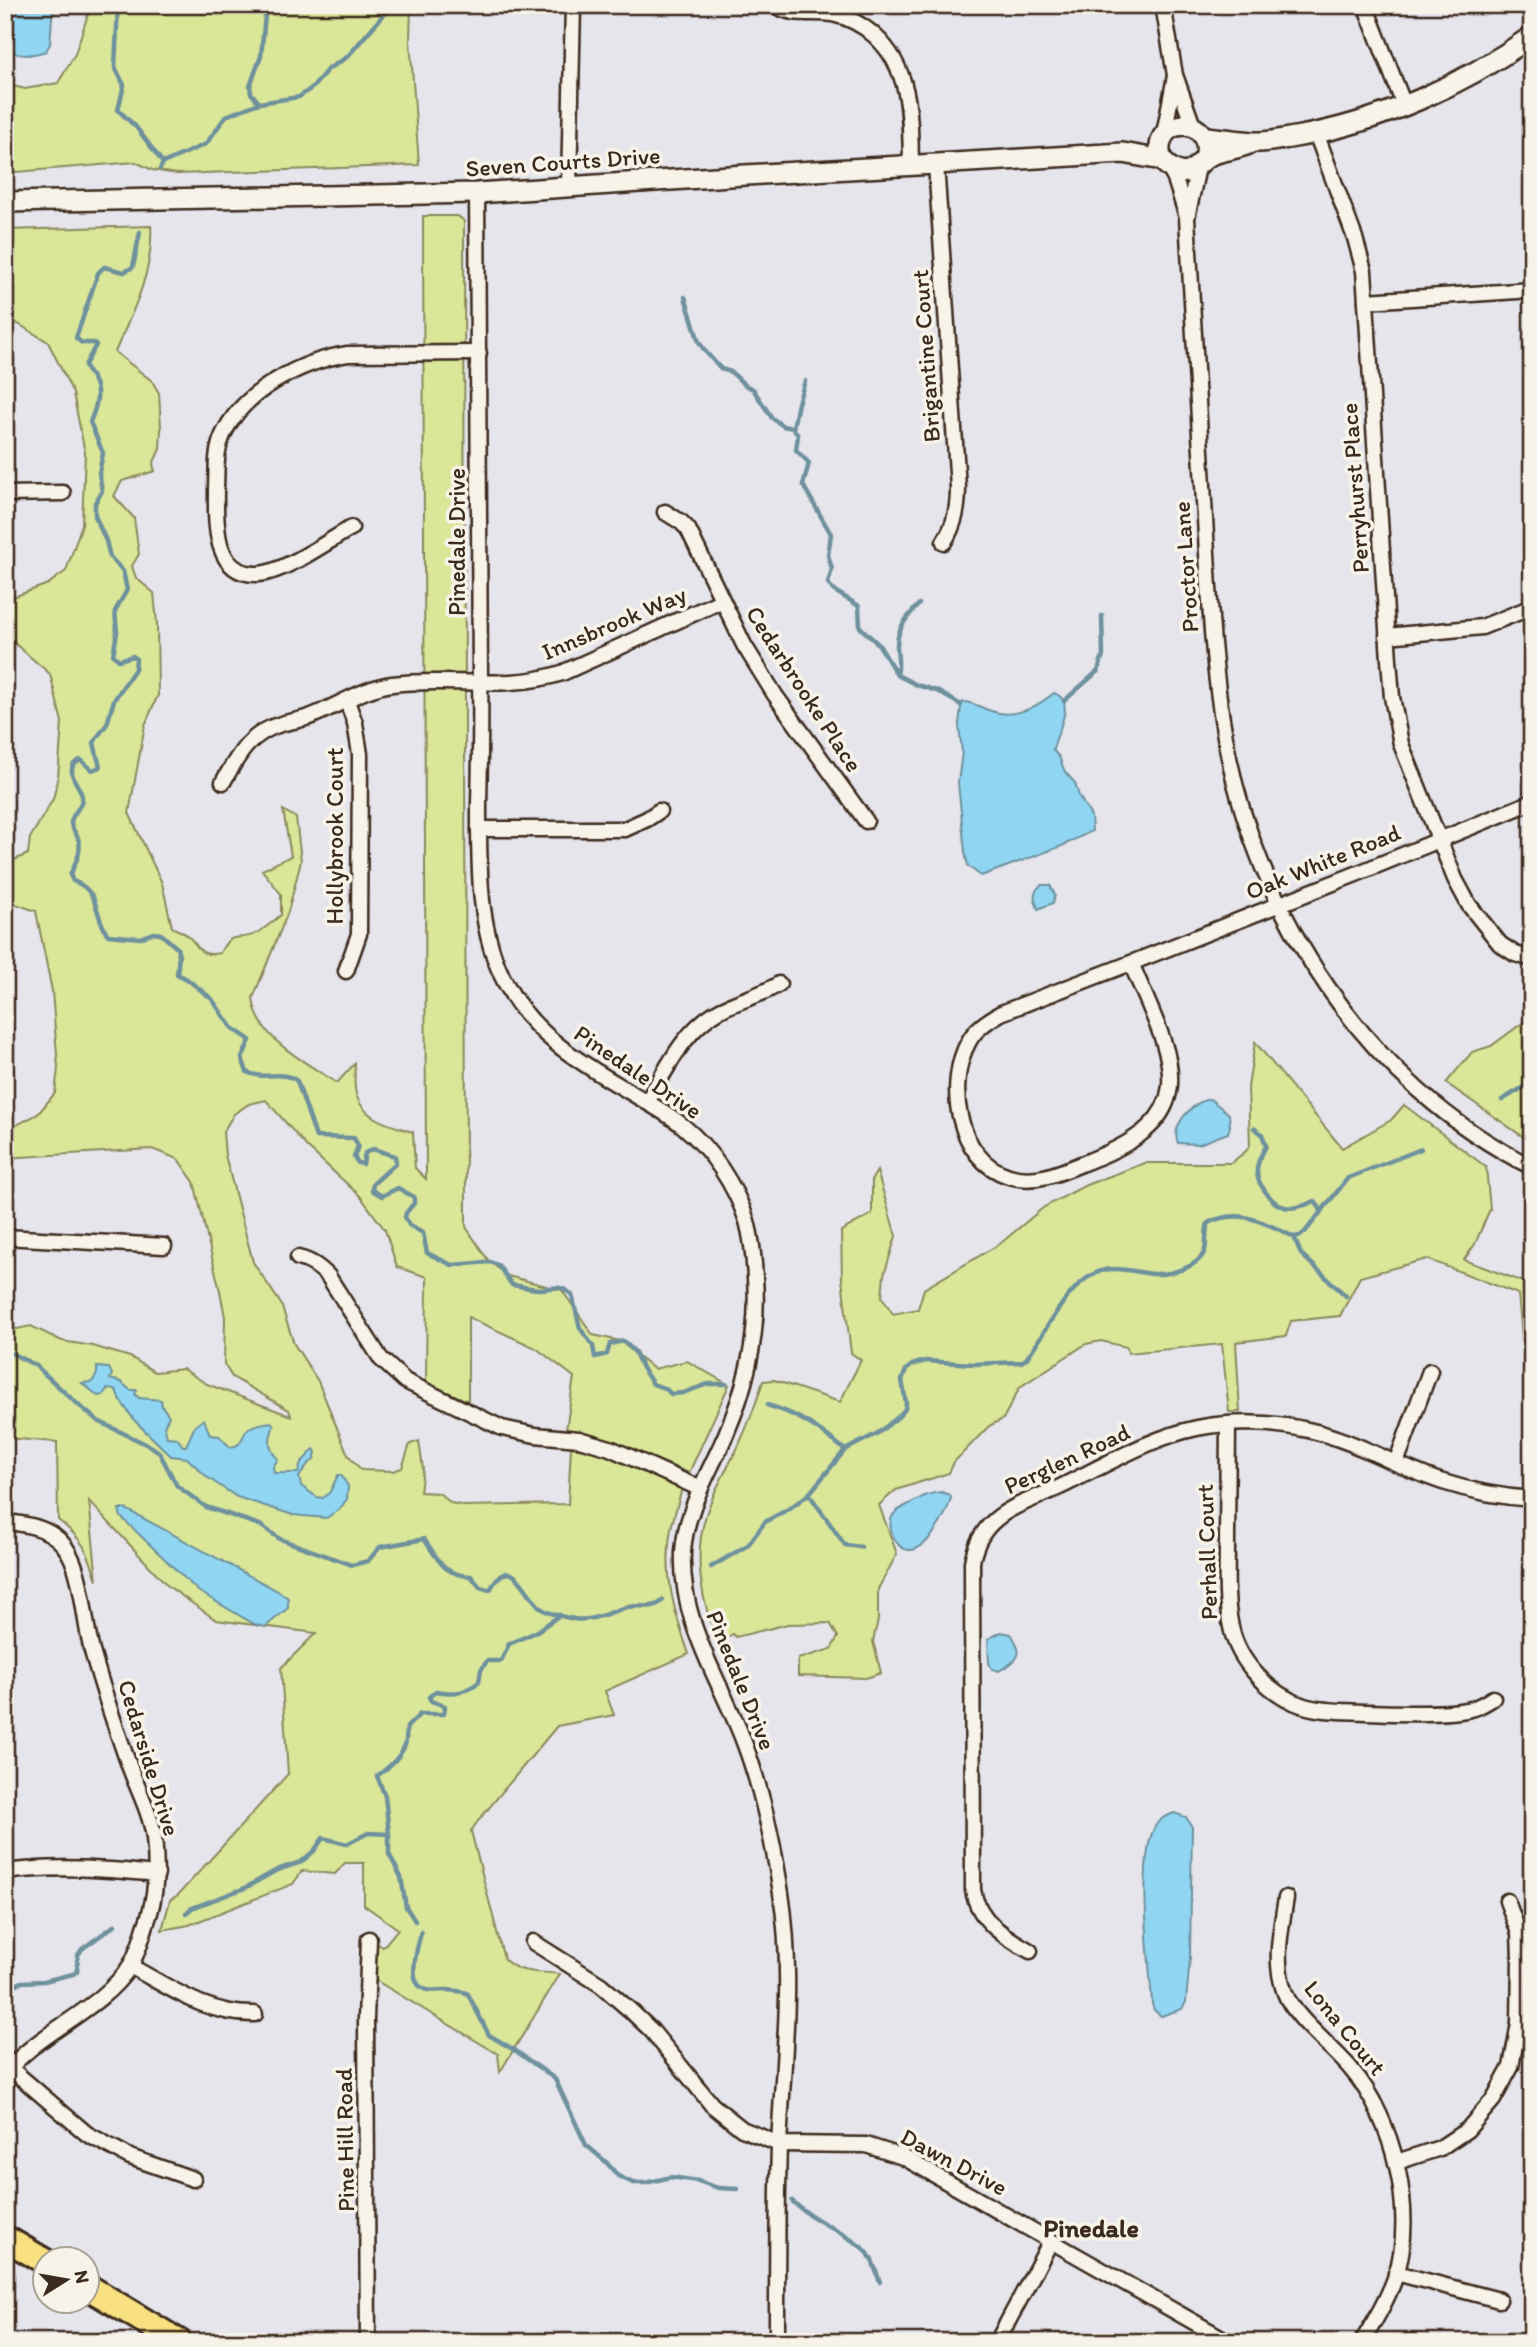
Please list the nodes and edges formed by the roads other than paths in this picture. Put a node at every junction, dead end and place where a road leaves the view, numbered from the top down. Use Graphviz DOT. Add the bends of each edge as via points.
graph roads {
  1 [pos="573,5"];
  2 [pos="775,5"];
  3 [pos="1163,5"];
  4 [pos="1365,5"];
  5 [pos="1532,36"];
  6 [pos="1175,75"];
  7 [pos="1404,105"];
  8 [pos="1199,132"];
  9 [pos="1316,133"];
  10 [pos="1254,142"];
  11 [pos="1164,150"];
  12 [pos="1202,163"];
  13 [pos="936,164"];
  14 [pos="911,165"];
  15 [pos="569,187"];
  16 [pos="477,193"];
  17 [pos="5,202"];
  18 [pos="1187,218"];
  19 [pos="1532,290"];
  20 [pos="1366,301"];
  21 [pos="478,353"];
  22 [pos="5,494"];
  23 [pos="63,494"];
  24 [pos="665,512"];
  25 [pos="351,528"];
  26 [pos="944,542"];
  27 [pos="721,601"];
  28 [pos="1532,607"];
  29 [pos="1387,636"];
  30 [pos="481,682"];
  31 [pos="347,701"];
  32 [pos="223,782"];
  33 [pos="1532,802"];
  34 [pos="659,811"];
  35 [pos="866,821"];
  36 [pos="479,830"];
  37 [pos="1440,839"];
  38 [pos="1279,904"];
  39 [pos="1532,959"];
  40 [pos="1131,963"];
  41 [pos="346,971"];
  42 [pos="779,984"];
  43 [pos="647,1102"];
  44 [pos="1532,1167"];
  45 [pos="5,1237"];
  46 [pos="164,1246"];
  47 [pos="298,1258"];
  48 [pos="1430,1371"];
  49 [pos="1228,1425"];
  50 [pos="1396,1463"];
  51 [pos="699,1488"];
  52 [pos="1532,1499"];
  53 [pos="5,1522"];
  54 [pos="1493,1698"];
  55 [pos="5,1872"];
  56 [pos="157,1874"];
  57 [pos="1286,1898"];
  58 [pos="1507,1901"];
  59 [pos="369,1939"];
  60 [pos="533,1942"];
  61 [pos="1030,1951"];
  62 [pos="130,1966"];
  63 [pos="255,2014"];
  64 [pos="7,2071"];
  65 [pos="779,2144"];
  66 [pos="1397,2162"];
  67 [pos="193,2179"];
  68 [pos="5,2238"];
  69 [pos="1051,2241"];
  70 [pos="32,2254"];
  71 [pos="1396,2273"];
  72 [pos="102,2296"];
  73 [pos="1499,2300"];
  74 [pos="178,2342"];
  75 [pos="369,2342"];
  76 [pos="777,2342"];
  77 [pos="997,2342"];
  78 [pos="1229,2342"];
  79 [pos="1362,2342"];
  1 -- 15 [label="street"];
  2 -- 14 [label="street" via="798,13 839,16 880,40 905,86"];
  3 -- 6 [label="street"];
  4 -- 7 [label="street"];
  5 -- 7 [label="street" via="1477,71"];
  6 -- 8 [label="street"];
  6 -- 11 [label="street"];
  7 -- 9 [label="street"];
  8 -- 10 [label="street"];
  8 -- 11 [label="street" via="1181,124 1172,127"];
  8 -- 12 [label="street" via="1207,150"];
  9 -- 10 [label="street"];
  9 -- 20 [label="street, Perryhurst Place" via="1361,255"];
  10 -- 12 [label="street"];
  11 -- 12 [label="street" via="1177,172 1185,173"];
  11 -- 13 [label="street, Seven Courts Drive"];
  11 -- 18 [label="street, Proctor Lane"];
  12 -- 18 [label="street, Proctor Lane"];
  13 -- 14 [label="street, Seven Courts Drive"];
  13 -- 26 [label="street, Brigantine Court" via="958,503 954,526"];
  14 -- 15 [label="street, Seven Courts Drive"];
  15 -- 16 [label="street, Seven Courts Drive"];
  16 -- 17 [label="street, Seven Courts Drive"];
  16 -- 21 [label="street, Pinedale Drive"];
  18 -- 38 [label="street, Proctor Lane" via="1218,685 1235,782"];
  19 -- 20 [label="street"];
  20 -- 29 [label="street, Perryhurst Place"];
  21 -- 25 [label="street" via="328,357 273,382 232,420 217,451 216,525 221,549 234,566 256,574 276,570"];
  21 -- 30 [label="street, Pinedale Drive"];
  22 -- 23 [label="street"];
  24 -- 27 [label="street, Cedarbrooke Place" via="688,529"];
  27 -- 30 [label="street, Innsbrook Way" via="553,676"];
  27 -- 35 [label="street, Cedarbrooke Place" via="775,695"];
  28 -- 29 [label="street" via="1466,630"];
  29 -- 37 [label="street, Perryhurst Place" via="1401,744"];
  30 -- 31 [label="street, Innsbrook Way" via="394,684"];
  30 -- 36 [label="street, Pinedale Drive"];
  31 -- 32 [label="street, Innsbrook Way" via="261,732 243,747"];
  31 -- 41 [label="street, Hollybrook Court" via="358,736 360,767 359,934"];
  33 -- 37 [label="street, Oak White Road"];
  34 -- 36 [label="street" via="625,829"];
  36 -- 43 [label="street, Pinedale Drive" via="488,938 516,1002 563,1050"];
  37 -- 38 [label="street, Oak White Road"];
  37 -- 39 [label="street, Perryhurst Place" via="1455,879 1485,928 1515,954"];
  38 -- 40 [label="street, Oak White Road"];
  38 -- 44 [label="street, Proctor Lane" via="1320,978 1392,1064 1471,1131"];
  40 -- 40 [label="street, Oak White Road" via="1170,1068 1169,1094 1161,1113 1150,1127 1113,1152 1048,1176 1009,1177 979,1158 968,1144 959,1109 958,1071 971,1037 1001,1013"];
  42 -- 43 [label="street" via="699,1024"];
  43 -- 51 [label="street, Pinedale Drive" via="686,1128 712,1157 736,1195 753,1247 757,1301 752,1359 742,1396"];
  45 -- 46 [label="street"];
  47 -- 51 [label="street" via="328,1276 381,1359 405,1381 502,1428 592,1442"];
  48 -- 50 [label="street"];
  49 -- 50 [label="street, Perglen Road" via="1309,1430"];
  49 -- 54 [label="street, Perhall Court" via="1231,1628 1253,1671 1290,1700 1327,1710 1455,1711 1473,1709"];
  49 -- 61 [label="street, Perglen Road" via="1197,1428 1148,1445 999,1516 980,1535 972,1562 974,1899 997,1930"];
  50 -- 52 [label="street, Perglen Road" via="1468,1489"];
  51 -- 65 [label="street, Pinedale Drive" via="684,1544 687,1603 698,1640 743,1740 763,1806 781,1894 788,1979"];
  53 -- 56 [label="street, Cedarside Drive" via="30,1524 49,1533 69,1553 108,1706 153,1835"];
  55 -- 56 [label="street" via="50,1867"];
  56 -- 62 [label="street, Cedarside Drive" via="152,1907"];
  57 -- 66 [label="street, Lona Court" via="1278,1968 1286,1997 1363,2084 1386,2126"];
  58 -- 66 [label="street" via="1519,1933 1520,1958 1519,2023 1511,2067 1493,2100 1467,2130 1440,2148"];
  59 -- 75 [label="street, Pine Hill Road"];
  60 -- 65 [label="street, Dawn Drive" via="601,1985 631,2011 712,2105 742,2129"];
  62 -- 63 [label="street" via="200,2004 235,2014"];
  62 -- 64 [label="street, Cedarside Drive" via="97,1999"];
  64 -- 67 [label="street" via="87,2133 130,2157"];
  65 -- 69 [label="street, Dawn Drive" via="866,2144 884,2149"];
  65 -- 76 [label="street, Pinedale Drive"];
  66 -- 71 [label="street, Lona Court" via="1402,2226"];
  68 -- 70 [label="highway"];
  69 -- 77 [label="street"];
  69 -- 78 [label="street, Dawn Drive"];
  71 -- 73 [label="street"];
  71 -- 79 [label="street, Lona Court"];
  72 -- 74 [label="highway"];
}
